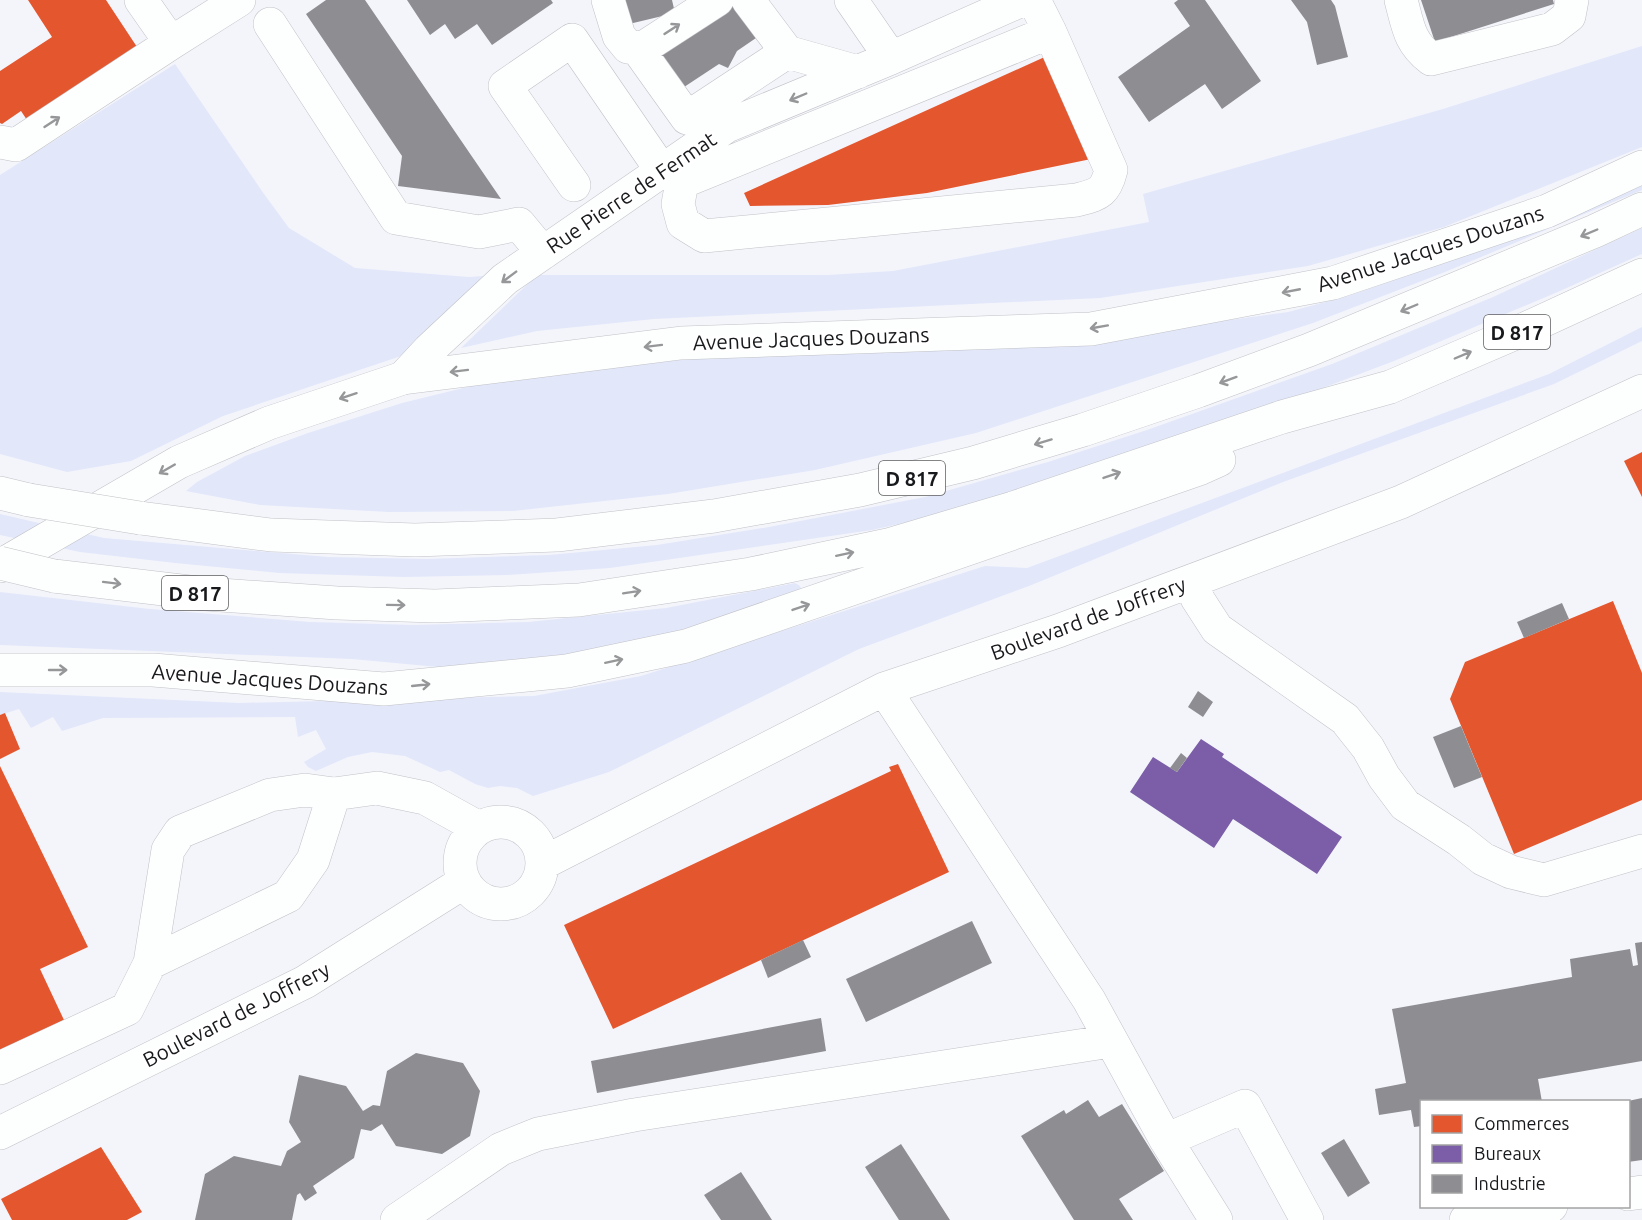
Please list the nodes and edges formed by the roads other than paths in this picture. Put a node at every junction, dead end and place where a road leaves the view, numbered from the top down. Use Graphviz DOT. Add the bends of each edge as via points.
graph roads {
  1 [pos="141,0"];
  2 [pos="239,0"];
  3 [pos="608,0"];
  4 [pos="717,0"];
  5 [pos="748,0"];
  6 [pos="851,0"];
  7 [pos="1034,0"];
  8 [pos="1401,0"];
  9 [pos="1572,0"];
  10 [pos="1003,4"];
  11 [pos="270,24"];
  12 [pos="1050,32"];
  13 [pos="171,43"];
  14 [pos="637,48"];
  15 [pos="787,52"];
  16 [pos="891,58"];
  17 [pos="858,72"];
  18 [pos="0,142"];
  19 [pos="1642,167"];
  20 [pos="662,171"];
  21 [pos="574,185"];
  22 [pos="1642,209"];
  23 [pos="543,253"];
  24 [pos="1642,275"];
  25 [pos="403,378"];
  26 [pos="1390,387"];
  27 [pos="1642,391"];
  28 [pos="14,497"];
  29 [pos="0,565"];
  30 [pos="1191,581"];
  31 [pos="0,670"];
  32 [pos="884,689"];
  33 [pos="334,794"];
  34 [pos="472,835"];
  35 [pos="1642,851"];
  36 [pos="543,863"];
  37 [pos="464,882"];
  38 [pos="150,963"];
  39 [pos="1111,1041"];
  40 [pos="0,1068"];
  41 [pos="0,1133"];
  42 [pos="1166,1140"];
  43 [pos="1539,1208"];
  44 [pos="397,1220"];
  45 [pos="1216,1220"];
  46 [pos="1307,1220"];
  47 [pos="1466,1220"];
  1 -- 13 [label="main road"];
  2 -- 13 [label="main road"];
  3 -- 14 [label="main road" via="619,36 627,46"];
  14 -- 4 [label="main road, one-way"];
  5 -- 15 [label="main road"];
  6 -- 16 [label="main road"];
  7 -- 12 [label="main road"];
  8 -- 9 [label="main road" via="1418,50 1431,59 1552,29 1569,16"];
  10 -- 16 [label="main road, Rue Pierre de Fermat"];
  11 -- 23 [label="main road" via="396,218 479,232 519,224"];
  12 -- 12 [label="main road" via="682,182 678,204 683,223 704,236 1077,200 1096,194 1107,185 1111,170"];
  18 -- 13 [label="main road, one-way" via="16,145"];
  14 -- 15 [label="main road" via="687,118"];
  15 -- 17 [label="main road"];
  16 -- 17 [label="main road, Rue Pierre de Fermat"];
  17 -- 20 [label="main road, Rue Pierre de Fermat, one-way" via="727,126"];
  19 -- 25 [label="main road, Avenue Jacques Douzans, one-way" via="1547,211 1333,283 1090,329 681,343"];
  20 -- 21 [label="main road" via="572,40 505,86"];
  20 -- 23 [label="main road, Rue Pierre de Fermat"];
  22 -- 28 [label="main road, D 817, one-way, bridge" via="1309,350 1083,430 974,463 860,490 714,516 557,535 414,540 271,535"];
  23 -- 25 [label="main road, Rue Pierre de Fermat, one-way" via="505,279"];
  26 -- 24 [label="main road, D 817, one-way"];
  25 -- 29 [label="main road, Avenue Jacques Douzans, one-way" via="269,423 179,462"];
  29 -- 26 [label="main road, D 817, one-way, bridge" via="54,576 206,594 337,603 435,606 579,600 751,574 888,546 1282,417"];
  31 -- 26 [label="main road, Avenue Jacques Douzans, one-way" via="153,670 384,689 567,671 686,646 884,579 1198,469"];
  27 -- 30 [label="main road, Boulevard de Joffrery" via="1401,502"];
  30 -- 32 [label="main road, Boulevard de Joffrery" via="1058,631"];
  30 -- 35 [label="main road" via="1217,629 1345,719 1406,805 1483,859 1511,872 1544,880"];
  32 -- 36 [label="main road, Boulevard de Joffrery"];
  32 -- 39 [label="main road" via="1089,1000"];
  33 -- 34 [label="main road" via="377,788 425,798"];
  33 -- 38 [label="main road" via="314,860 288,896"];
  33 -- 38 [label="main road" via="305,790 270,795 180,832 168,850"];
  34 -- 36 [label="main road" via="498,821 524,827 541,849"];
  34 -- 37 [label="main road" via="460,855"];
  36 -- 37 [label="main road" via="534,888 511,903 484,901"];
  37 -- 41 [label="main road, Boulevard de Joffrery" via="305,982"];
  38 -- 40 [label="main road" via="127,1009"];
  39 -- 42 [label="main road"];
  39 -- 44 [label="main road" via="634,1115 538,1134 501,1149"];
  42 -- 45 [label="main road"];
  42 -- 46 [label="main road" via="1245,1106"];
  43 -- 47 [label="main road"];
}
